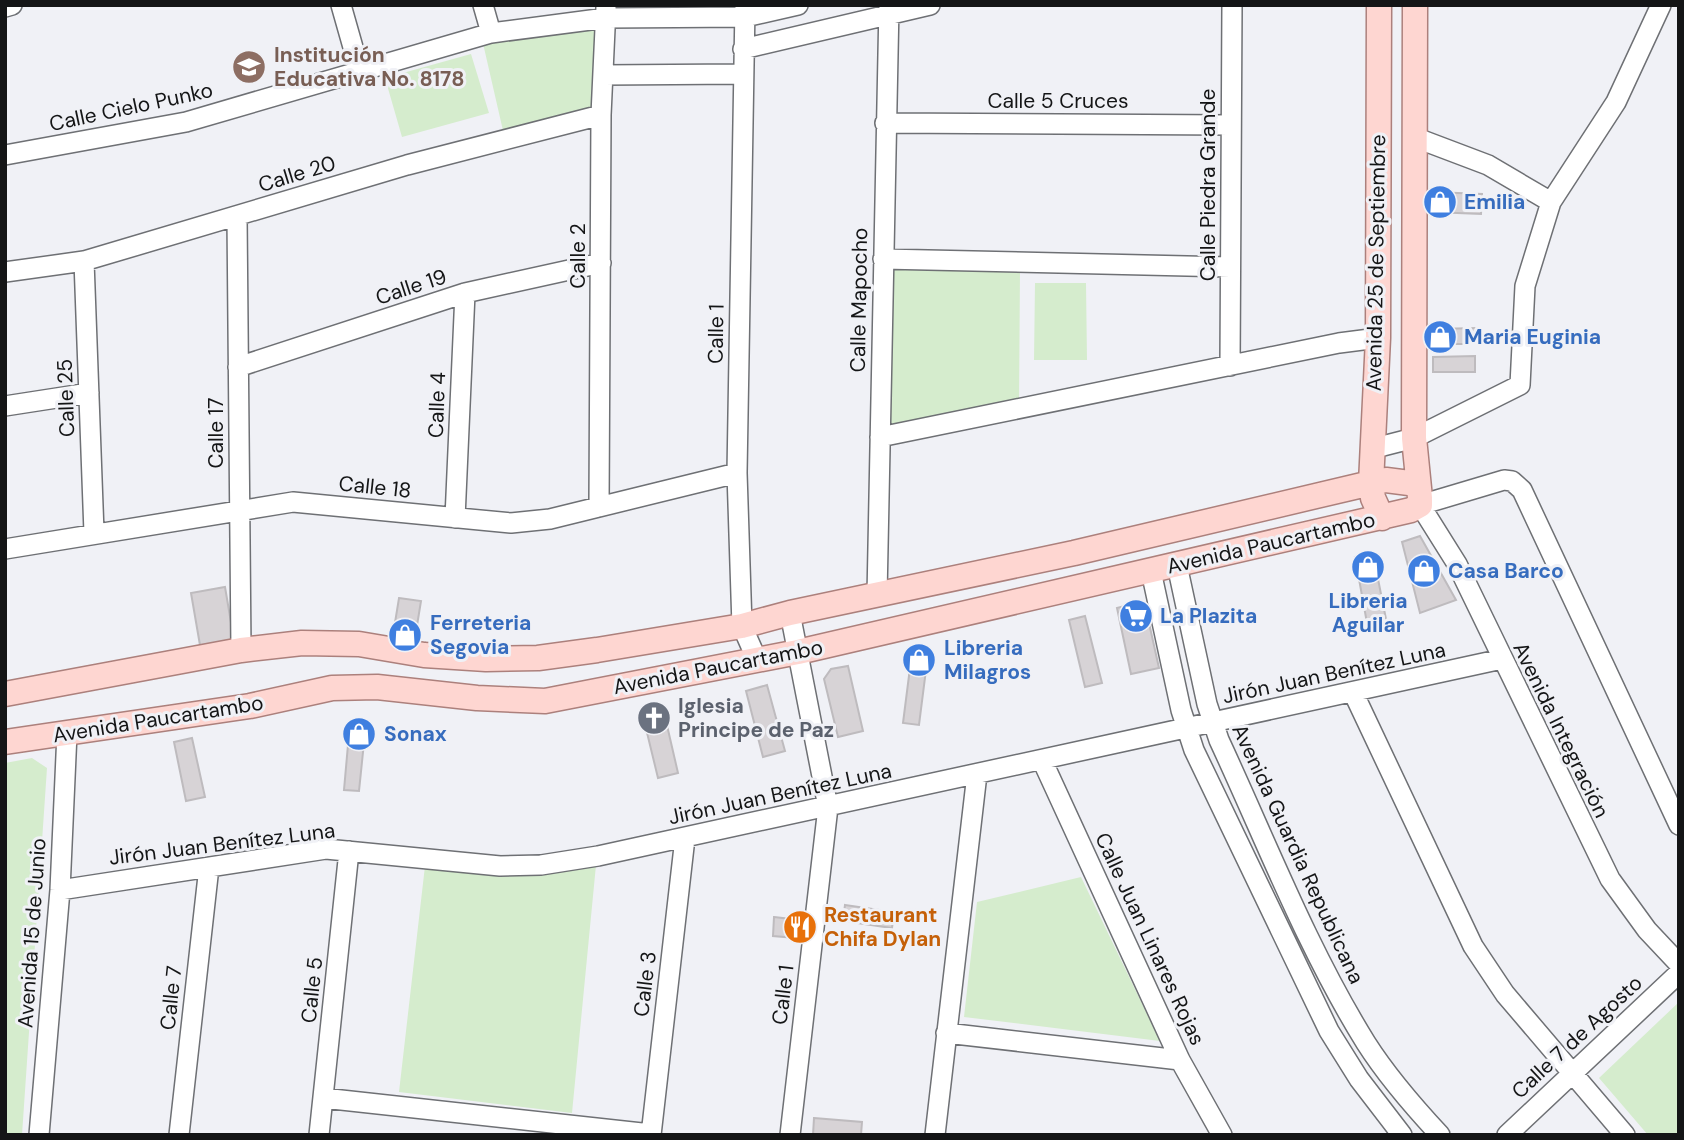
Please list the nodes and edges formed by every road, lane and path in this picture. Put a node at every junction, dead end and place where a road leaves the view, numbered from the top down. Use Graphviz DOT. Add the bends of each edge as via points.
graph roads {
  1 [pos="12,5"];
  2 [pos="341,5"];
  3 [pos="483,5"];
  4 [pos="798,5"];
  5 [pos="930,5"];
  6 [pos="1232,5"];
  7 [pos="1379,5"];
  8 [pos="1415,5"];
  9 [pos="1661,5"];
  10 [pos="5,7"];
  11 [pos="889,10"];
  12 [pos="606,11"];
  13 [pos="745,11"];
  14 [pos="491,33"];
  15 [pos="743,49"];
  16 [pos="360,72"];
  17 [pos="743,74"];
  18 [pos="603,75"];
  19 [pos="601,115"];
  20 [pos="885,123"];
  21 [pos="1231,125"];
  22 [pos="1414,137"];
  23 [pos="5,155"];
  24 [pos="1551,202"];
  25 [pos="237,216"];
  26 [pos="883,260"];
  27 [pos="84,261"];
  28 [pos="601,263"];
  29 [pos="1230,267"];
  30 [pos="5,272"];
  31 [pos="465,293"];
  32 [pos="1378,338"];
  33 [pos="1230,366"];
  34 [pos="238,367"];
  35 [pos="89,393"];
  36 [pos="5,406"];
  37 [pos="880,437"];
  38 [pos="1414,438"];
  39 [pos="1371,449"];
  40 [pos="737,472"];
  41 [pos="1371,483"];
  42 [pos="1418,494"];
  43 [pos="599,507"];
  44 [pos="239,509"];
  45 [pos="456,518"];
  46 [pos="1382,518"];
  47 [pos="94,533"];
  48 [pos="5,549"];
  49 [pos="1177,565"];
  50 [pos="1151,571"];
  51 [pos="877,596"];
  52 [pos="790,613"];
  53 [pos="742,626"];
  54 [pos="241,650"];
  55 [pos="798,652"];
  56 [pos="1502,659"];
  57 [pos="757,660"];
  58 [pos="1353,692"];
  59 [pos="5,694"];
  60 [pos="1212,723"];
  61 [pos="5,725"];
  62 [pos="1186,729"];
  63 [pos="67,733"];
  64 [pos="5,742"];
  65 [pos="1042,760"];
  66 [pos="977,774"];
  67 [pos="828,807"];
  68 [pos="1679,825"];
  69 [pos="685,838"];
  70 [pos="349,851"];
  71 [pos="209,867"];
  72 [pos="60,890"];
  73 [pos="1679,964"];
  74 [pos="1679,973"];
  75 [pos="946,1034"];
  76 [pos="1180,1060"];
  77 [pos="1572,1073"];
  78 [pos="323,1098"];
  79 [pos="651,1134"];
  80 [pos="39,1135"];
  81 [pos="179,1135"];
  82 [pos="319,1135"];
  83 [pos="790,1135"];
  84 [pos="935,1135"];
  85 [pos="1222,1135"];
  86 [pos="1402,1135"];
  87 [pos="1440,1135"];
  88 [pos="1507,1135"];
  89 [pos="1625,1135"];
  1 -- 10 [label="street"];
  2 -- 16 [label="street"];
  3 -- 14 [label="street"];
  4 -- 13 [label="street, Calle Cielo Punko"];
  5 -- 11 [label="street"];
  6 -- 21 [label="street, Calle Piedra Grande"];
  7 -- 32 [label="main road, Avenida 25 de Septiembre"];
  8 -- 22 [label="main road, Avenida 25 de Septiembre"];
  9 -- 24 [label="street" via="1616,102"];
  11 -- 15 [label="street"];
  11 -- 20 [label="street, Calle Mapocho"];
  12 -- 13 [label="street, Calle Cielo Punko"];
  12 -- 14 [label="street, Calle Cielo Punko"];
  12 -- 18 [label="street, Calle 2"];
  13 -- 15 [label="street, Calle 1"];
  14 -- 16 [label="street, Calle Cielo Punko"];
  15 -- 17 [label="street, Calle 1"];
  16 -- 23 [label="street, Calle Cielo Punko" via="186,122"];
  17 -- 18 [label="street"];
  17 -- 40 [label="street, Calle 1"];
  18 -- 19 [label="street, Calle 2"];
  19 -- 25 [label="street, Calle 20" via="407,164"];
  19 -- 28 [label="street, Calle 2"];
  20 -- 21 [label="street, Calle 5 Cruces"];
  20 -- 26 [label="street, Calle Mapocho"];
  21 -- 29 [label="street, Calle Piedra Grande"];
  22 -- 24 [label="street" via="1488,165"];
  22 -- 38 [label="main road, Avenida 25 de Septiembre"];
  24 -- 38 [label="street" via="1525,286 1520,385"];
  25 -- 27 [label="street, Calle 20"];
  25 -- 34 [label="street, Calle 17"];
  26 -- 29 [label="street"];
  26 -- 37 [label="street, Calle Mapocho"];
  27 -- 30 [label="street, Calle 20"];
  27 -- 35 [label="street, Calle 25"];
  28 -- 31 [label="street, Calle 19"];
  28 -- 43 [label="street, Calle 2"];
  29 -- 33 [label="street, Calle Piedra Grande"];
  31 -- 34 [label="street, Calle 19"];
  31 -- 45 [label="street, Calle 4"];
  32 -- 33 [label="street"];
  32 -- 39 [label="main road, Avenida 25 de Septiembre"];
  33 -- 37 [label="street"];
  34 -- 44 [label="street, Calle 17"];
  35 -- 36 [label="street"];
  35 -- 47 [label="street, Calle 25"];
  37 -- 51 [label="street, Calle Mapocho"];
  38 -- 39 [label="street"];
  38 -- 42 [label="main road, Avenida 25 de Septiembre"];
  39 -- 41 [label="main road, Avenida 25 de Septiembre"];
  40 -- 43 [label="street, Calle 18"];
  40 -- 53 [label="street, Calle 1"];
  41 -- 42 [label="main road, Avenida Paucartambo" via="1385,480"];
  41 -- 46 [label="main road, Avenida 25 de Septiembre"];
  41 -- 51 [label="main road, Avenida Paucartambo"];
  42 -- 46 [label="main road, Avenida Paucartambo"];
  42 -- 56 [label="street, Avenida Integración"];
  42 -- 68 [label="street" via="1504,481 1512,481 1522,490"];
  43 -- 45 [label="street, Calle 18" via="511,523"];
  44 -- 45 [label="street, Calle 18" via="293,502"];
  44 -- 47 [label="street, Calle 18"];
  44 -- 54 [label="street, Calle 17"];
  46 -- 49 [label="main road, Avenida Paucartambo"];
  47 -- 48 [label="street, Calle 18"];
  49 -- 50 [label="main road, Avenida Paucartambo"];
  49 -- 60 [label="street, Avenida Guardia Republicana"];
  50 -- 55 [label="main road, Avenida Paucartambo"];
  50 -- 62 [label="street"];
  51 -- 52 [label="main road, Avenida Paucartambo"];
  52 -- 53 [label="main road, Avenida Paucartambo"];
  52 -- 55 [label="street, Calle 1"];
  53 -- 54 [label="main road, Avenida Paucartambo" via="538,658 437,656 359,644 302,643"];
  53 -- 57 [label="street, Calle 1"];
  54 -- 59 [label="main road, Avenida Paucartambo"];
  55 -- 57 [label="main road, Avenida Paucartambo"];
  55 -- 67 [label="street, Calle 1"];
  56 -- 58 [label="street, Jirón Juan Benítez Luna"];
  56 -- 73 [label="street, Avenida Integración" via="1610,879"];
  57 -- 63 [label="main road, Avenida Paucartambo" via="545,701 377,687 332,688 250,706"];
  58 -- 60 [label="street, Jirón Juan Benítez Luna"];
  58 -- 77 [label="street" via="1473,946 1505,994"];
  60 -- 62 [label="street, Jirón Juan Benítez Luna"];
  60 -- 87 [label="street, Avenida Guardia Republicana" via="1339,996 1388,1073"];
  61 -- 63 [label="main road"];
  62 -- 65 [label="street, Jirón Juan Benítez Luna"];
  62 -- 86 [label="street" via="1329,1031"];
  63 -- 64 [label="main road, Avenida Paucartambo"];
  63 -- 72 [label="street, Avenida 15 de Junio"];
  65 -- 66 [label="street, Jirón Juan Benítez Luna"];
  65 -- 76 [label="street, Calle Juan Linares Rojas"];
  66 -- 67 [label="street, Jirón Juan Benítez Luna"];
  66 -- 75 [label="street"];
  67 -- 69 [label="street, Jirón Juan Benítez Luna"];
  67 -- 83 [label="street, Calle 1"];
  69 -- 70 [label="street, Jirón Juan Benítez Luna" via="521,866"];
  69 -- 79 [label="street, Calle 3"];
  70 -- 71 [label="street, Jirón Juan Benítez Luna" via="326,849"];
  70 -- 78 [label="street, Calle 5"];
  71 -- 72 [label="street, Jirón Juan Benítez Luna"];
  71 -- 81 [label="street, Calle 7"];
  72 -- 80 [label="street, Avenida 15 de Junio"];
  74 -- 77 [label="street, Calle 7 de Agosto"];
  75 -- 76 [label="street"];
  75 -- 84 [label="street"];
  76 -- 85 [label="street, Calle Juan Linares Rojas"];
  77 -- 88 [label="street, Calle 7 de Agosto"];
  77 -- 89 [label="street"];
  78 -- 79 [label="street"];
  78 -- 82 [label="street, Calle 5"];
}
